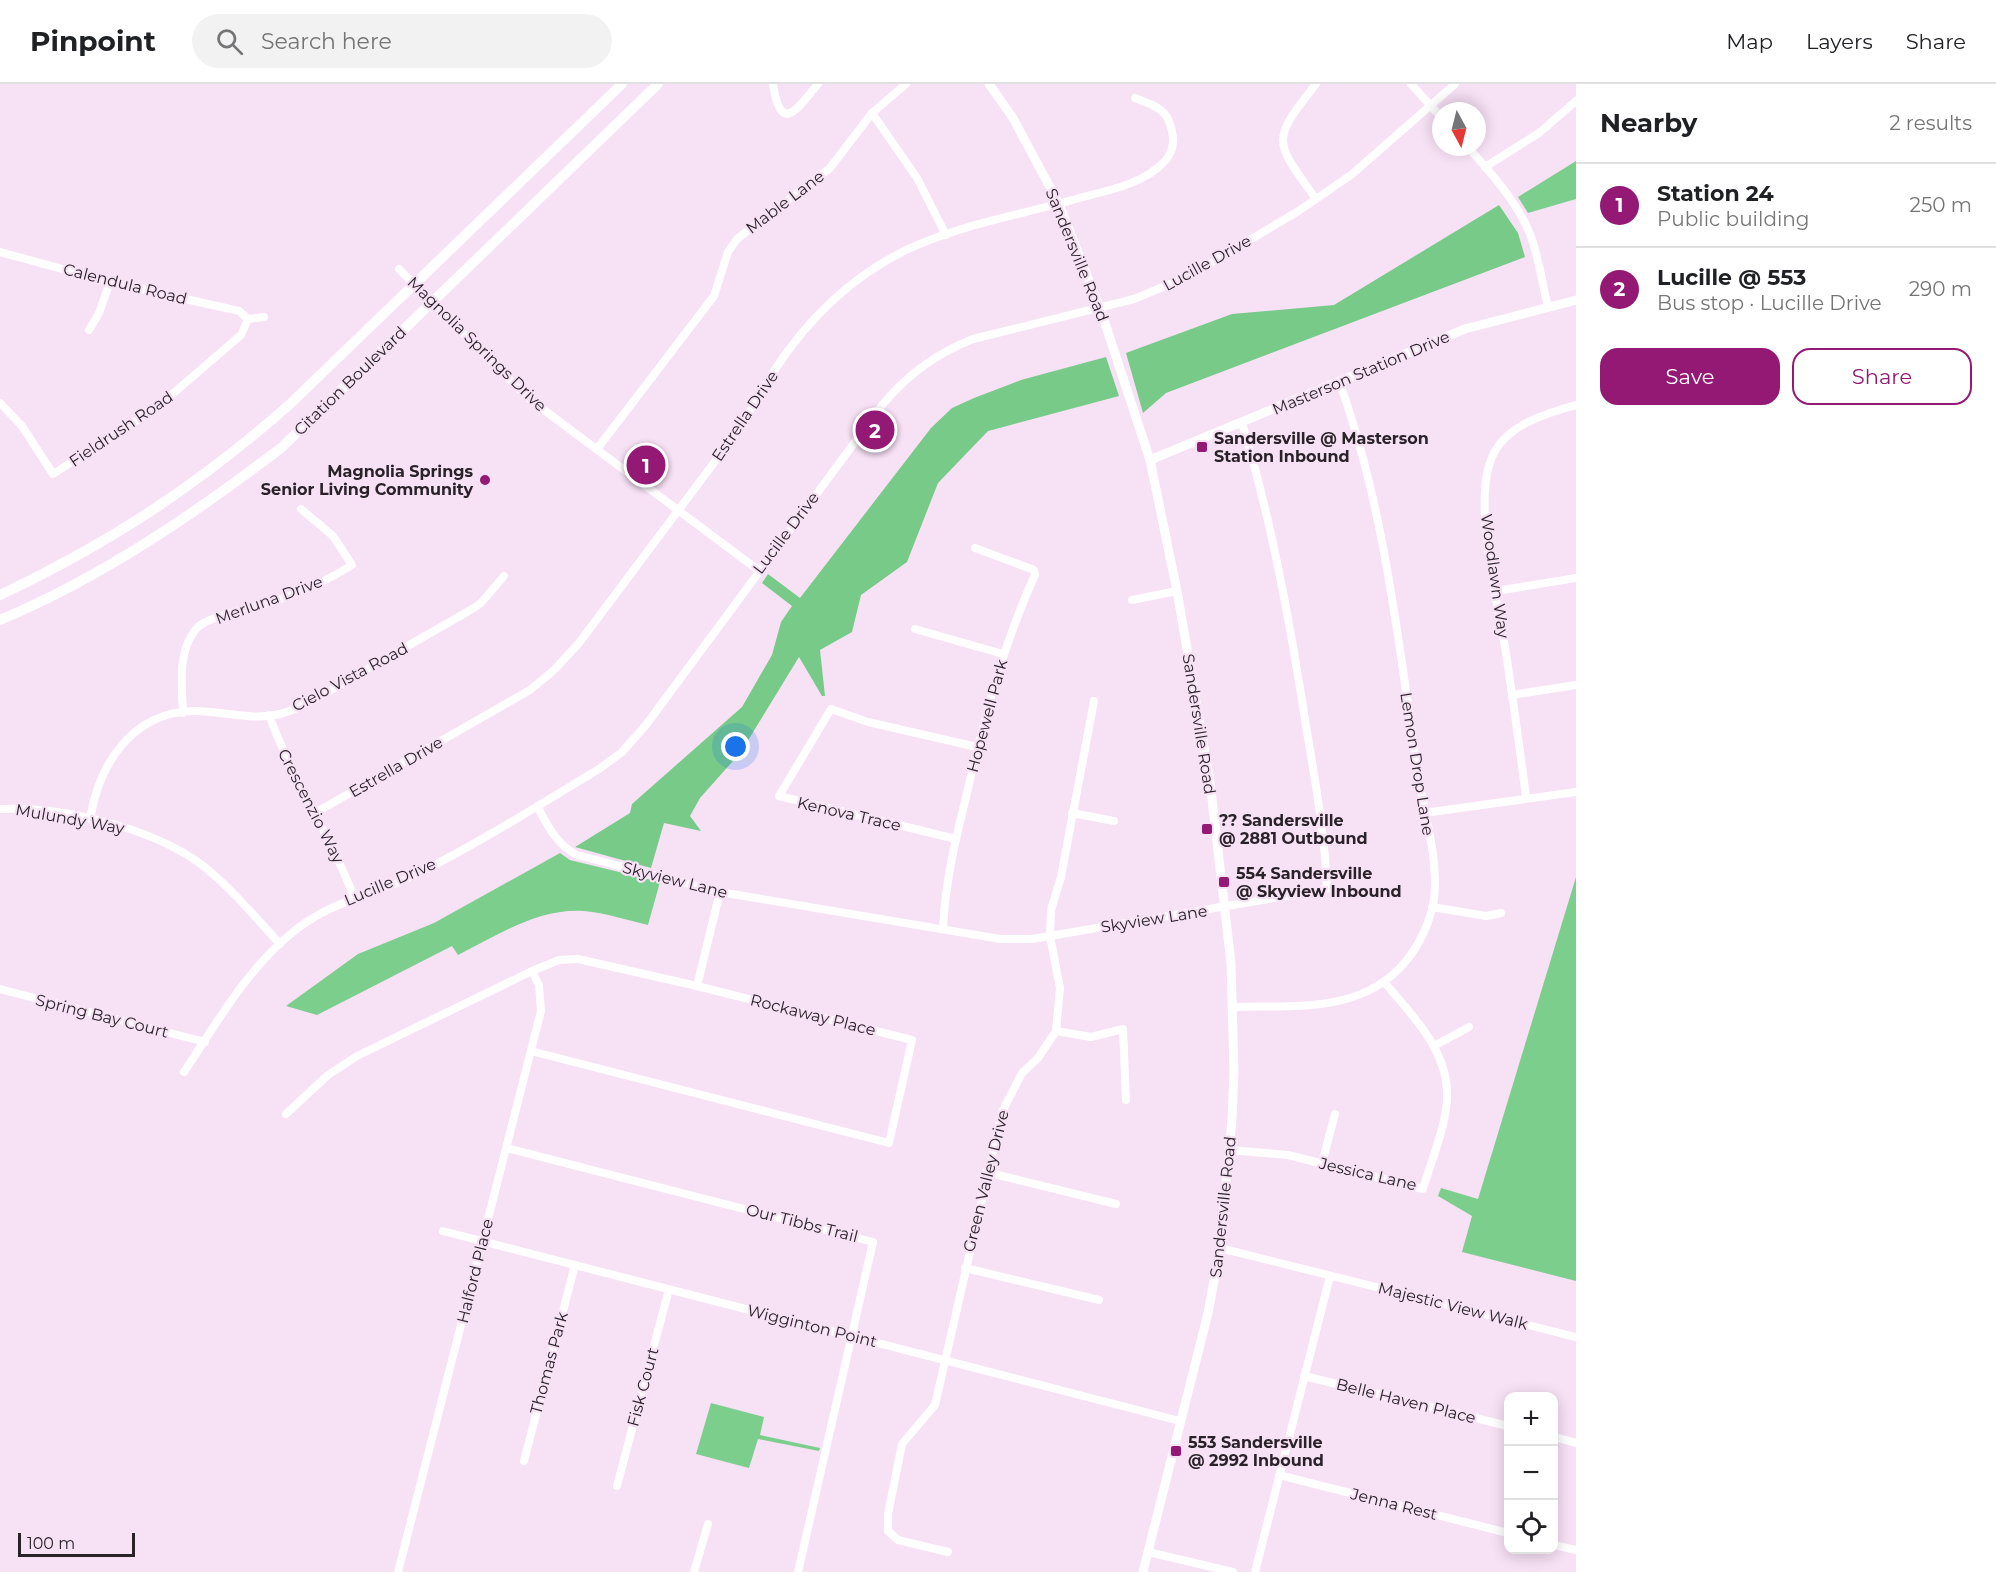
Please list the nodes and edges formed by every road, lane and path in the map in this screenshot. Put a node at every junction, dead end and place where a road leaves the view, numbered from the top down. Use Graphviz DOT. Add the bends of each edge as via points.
graph roads {
  1 [pos="622,84"];
  2 [pos="658,84"];
  3 [pos="773,84"];
  4 [pos="906,84"];
  5 [pos="989,84"];
  6 [pos="1316,84"];
  7 [pos="1411,84"];
  8 [pos="1455,84"];
  9 [pos="816,85"];
  10 [pos="1135,98"];
  11 [pos="1576,101"];
  12 [pos="1431,107"];
  13 [pos="872,113"];
  14 [pos="1476,156"];
  15 [pos="1485,167"];
  16 [pos="1316,199"];
  17 [pos="1059,204"];
  18 [pos="946,235"];
  19 [pos="0,252"];
  20 [pos="399,269"];
  21 [pos="110,282"];
  22 [pos="415,285"];
  23 [pos="1576,300"];
  24 [pos="432,302"];
  25 [pos="1548,307"];
  26 [pos="1100,308"];
  27 [pos="264,317"];
  28 [pos="248,319"];
  29 [pos="89,330"];
  30 [pos="1339,381"];
  31 [pos="0,403"];
  32 [pos="1576,405"];
  33 [pos="1242,423"];
  34 [pos="597,448"];
  35 [pos="1150,459"];
  36 [pos="301,508"];
  37 [pos="677,511"];
  38 [pos="975,548"];
  39 [pos="758,570"];
  40 [pos="504,576"];
  41 [pos="1576,578"];
  42 [pos="1177,591"];
  43 [pos="1496,591"];
  44 [pos="0,595"];
  45 [pos="1132,600"];
  46 [pos="0,620"];
  47 [pos="915,629"];
  48 [pos="1003,654"];
  49 [pos="1576,685"];
  50 [pos="1512,694"];
  51 [pos="1094,701"];
  52 [pos="183,713"];
  53 [pos="269,715"];
  54 [pos="977,747"];
  55 [pos="1576,792"];
  56 [pos="1526,797"];
  57 [pos="537,806"];
  58 [pos="0,808"];
  59 [pos="315,813"];
  60 [pos="1072,813"];
  61 [pos="1424,813"];
  62 [pos="90,819"];
  63 [pos="1114,821"];
  64 [pos="956,839"];
  65 [pos="720,892"];
  66 [pos="354,897"];
  67 [pos="1432,907"];
  68 [pos="1224,908"];
  69 [pos="1501,913"];
  70 [pos="943,928"];
  71 [pos="1050,936"];
  72 [pos="280,944"];
  73 [pos="532,971"];
  74 [pos="1384,982"];
  75 [pos="697,986"];
  76 [pos="0,989"];
  77 [pos="1233,1006"];
  78 [pos="1469,1027"];
  79 [pos="1056,1031"];
  80 [pos="205,1042"];
  81 [pos="1434,1046"];
  82 [pos="531,1051"];
  83 [pos="184,1072"];
  84 [pos="1126,1100"];
  85 [pos="286,1114"];
  86 [pos="1335,1114"];
  87 [pos="507,1148"];
  88 [pos="1230,1150"];
  89 [pos="1322,1163"];
  90 [pos="986,1172"];
  91 [pos="1116,1204"];
  92 [pos="443,1231"];
  93 [pos="482,1241"];
  94 [pos="1220,1248"];
  95 [pos="575,1265"];
  96 [pos="965,1268"];
  97 [pos="1330,1276"];
  98 [pos="669,1289"];
  99 [pos="1098,1300"];
  100 [pos="853,1336"];
  101 [pos="1576,1337"];
  102 [pos="945,1360"];
  103 [pos="1304,1376"];
  104 [pos="1180,1421"];
  105 [pos="1504,1425"];
  106 [pos="1558,1438"];
  107 [pos="1576,1443"];
  108 [pos="524,1461"];
  109 [pos="1279,1475"];
  110 [pos="617,1486"];
  111 [pos="708,1524"];
  112 [pos="1504,1532"];
  113 [pos="1558,1546"];
  114 [pos="1576,1550"];
  115 [pos="948,1552"];
  116 [pos="1148,1552"];
  117 [pos="399,1572"];
  118 [pos="694,1572"];
  119 [pos="798,1572"];
  120 [pos="1143,1572"];
  121 [pos="1233,1572"];
  122 [pos="1255,1572"];
  1 -- 22 [label="main road, Citation Boulevard"];
  2 -- 24 [label="main road, Citation Boulevard"];
  3 -- 9 [label="street" via="778,106 792,113"];
  4 -- 13 [label="street, Mable Lane"];
  5 -- 17 [label="street, Sandersville Road" via="1013,118"];
  6 -- 16 [label="street" via="1287,121 1283,140 1289,160"];
  7 -- 12 [label="street"];
  8 -- 12 [label="street, Lucille Drive"];
  10 -- 17 [label="street, Estrella Drive" via="1167,116 1173,131 1173,147 1167,160 1128,185"];
  11 -- 15 [label="street" via="1539,133"];
  12 -- 16 [label="street, Lucille Drive"];
  13 -- 18 [label="street" via="916,178"];
  13 -- 34 [label="street, Mable Lane" via="830,168 737,239 728,252 714,296"];
  14 -- 15 [label="street"];
  15 -- 25 [label="street" via="1514,203 1529,233"];
  16 -- 26 [label="street, Lucille Drive" via="1187,277 1161,290"];
  17 -- 18 [label="street, Estrella Drive"];
  17 -- 26 [label="street, Sandersville Road"];
  18 -- 37 [label="street, Estrella Drive" via="908,249 870,270 828,304 773,372 748,416"];
  19 -- 21 [label="street, Calendula Road"];
  20 -- 22 [label="street, Magnolia Springs Drive"];
  21 -- 28 [label="street, Calendula Road" via="239,311"];
  21 -- 29 [label="street"];
  22 -- 24 [label="street, Magnolia Springs Drive"];
  22 -- 44 [label="main road, Citation Boulevard" via="233,454 154,511"];
  23 -- 25 [label="street, Masterson Station Drive"];
  24 -- 34 [label="street, Magnolia Springs Drive" via="528,398"];
  24 -- 46 [label="main road, Citation Boulevard" via="280,447 226,490 161,535 75,584"];
  25 -- 30 [label="street, Masterson Station Drive" via="1465,329"];
  26 -- 35 [label="street, Sandersville Road"];
  26 -- 39 [label="street, Lucille Drive" via="973,339 918,368 883,404"];
  27 -- 28 [label="street"];
  28 -- 31 [label="street, Fieldrush Road" via="241,335 155,409 53,474 22,426"];
  30 -- 33 [label="street, Masterson Station Drive"];
  30 -- 61 [label="street, Lemon Drop Lane" via="1365,466 1388,571"];
  32 -- 43 [label="street, Woodlawn Way" via="1530,421 1513,432 1493,454 1484,493"];
  33 -- 35 [label="street, Masterson Station Drive"];
  33 -- 68 [label="street, Skyview Lane" via="1285,595 1328,889"];
  34 -- 37 [label="street, Magnolia Springs Drive"];
  35 -- 42 [label="street, Sandersville Road"];
  36 -- 52 [label="street, Merluna Drive" via="333,536 352,566 282,598 221,615 197,627 187,645 182,667"];
  37 -- 39 [label="street, Magnolia Springs Drive"];
  37 -- 59 [label="street, Estrella Drive" via="579,642 543,681"];
  38 -- 48 [label="street, Hopewell Park" via="1034,570"];
  39 -- 57 [label="street, Lucille Drive" via="646,725 622,752"];
  40 -- 53 [label="street, Cielo Vista Road" via="472,609 310,702"];
  41 -- 43 [label="street"];
  42 -- 45 [label="street"];
  42 -- 68 [label="street, Sandersville Road" via="1210,782"];
  43 -- 50 [label="street, Woodlawn Way"];
  47 -- 48 [label="street"];
  48 -- 54 [label="street, Hopewell Park"];
  49 -- 50 [label="street"];
  50 -- 56 [label="street, Woodlawn Way"];
  51 -- 60 [label="street, Green Valley Drive"];
  52 -- 53 [label="street, Cielo Vista Road"];
  52 -- 62 [label="street, Cielo Vista Road" via="143,727 123,743 99,778"];
  53 -- 59 [label="street, Crescenzio Way"];
  54 -- 64 [label="street, Hopewell Park"];
  54 -- 64 [label="street, Kenova Trace" via="868,722 831,709 778,796"];
  55 -- 56 [label="street"];
  56 -- 61 [label="street"];
  57 -- 65 [label="street, Skyview Lane" via="555,838 577,855"];
  57 -- 66 [label="street, Lucille Drive" via="416,875"];
  58 -- 62 [label="street, Mulundy Way"];
  59 -- 66 [label="street, Crescenzio Way"];
  60 -- 63 [label="street"];
  60 -- 71 [label="street, Green Valley Drive" via="1051,910"];
  61 -- 67 [label="street, Lemon Drop Lane" via="1434,884"];
  62 -- 72 [label="street, Mulundy Way" via="130,829 197,862"];
  64 -- 70 [label="street, Hopewell Park"];
  65 -- 70 [label="street, Skyview Lane"];
  65 -- 75 [label="street"];
  66 -- 72 [label="street, Lucille Drive" via="326,910"];
  67 -- 69 [label="street" via="1486,916"];
  67 -- 74 [label="street, Lemon Drop Lane" via="1413,952"];
  68 -- 71 [label="street, Skyview Lane"];
  68 -- 77 [label="street, Sandersville Road"];
  70 -- 71 [label="street, Skyview Lane" via="1000,939"];
  71 -- 79 [label="street, Green Valley Drive" via="1060,988"];
  72 -- 80 [label="street, Lucille Drive" via="239,990"];
  73 -- 75 [label="street, Rockaway Place" via="559,960 578,959"];
  73 -- 82 [label="street, Halford Place" via="541,996 541,1011"];
  73 -- 85 [label="street, Rockaway Place" via="357,1056 328,1075"];
  74 -- 77 [label="street, Lemon Drop Lane" via="1362,995 1338,1002"];
  74 -- 81 [label="street, Jessica Lane"];
  75 -- 82 [label="street, Rockaway Place" via="912,1040 889,1143"];
  76 -- 80 [label="street, Spring Bay Court"];
  77 -- 88 [label="street, Sandersville Road"];
  78 -- 81 [label="street"];
  79 -- 84 [label="street" via="1091,1037 1123,1029"];
  79 -- 90 [label="street, Green Valley Drive" via="1022,1073 1006,1102"];
  80 -- 83 [label="street, Lucille Drive"];
  81 -- 89 [label="street, Jessica Lane" via="1445,1072 1447,1100 1423,1189"];
  82 -- 87 [label="street, Halford Place"];
  86 -- 89 [label="street"];
  87 -- 93 [label="street, Halford Place"];
  87 -- 100 [label="street, Our Tibbs Trail" via="873,1242"];
  88 -- 89 [label="street, Jessica Lane" via="1288,1155"];
  88 -- 94 [label="street, Sandersville Road"];
  90 -- 91 [label="street"];
  90 -- 96 [label="street, Green Valley Drive"];
  92 -- 93 [label="street, Wigginton Point"];
  93 -- 95 [label="street, Wigginton Point"];
  93 -- 117 [label="street, Halford Place"];
  94 -- 97 [label="street, Majestic View Walk"];
  94 -- 104 [label="street, Sandersville Road"];
  95 -- 98 [label="street, Wigginton Point"];
  95 -- 108 [label="street, Thomas Park"];
  96 -- 99 [label="street"];
  96 -- 102 [label="street, Green Valley Drive"];
  97 -- 101 [label="street, Majestic View Walk"];
  97 -- 103 [label="street"];
  98 -- 100 [label="street, Wigginton Point"];
  98 -- 110 [label="street, Fisk Court"];
  100 -- 102 [label="street, Wigginton Point"];
  100 -- 119 [label="street, Our Tibbs Trail"];
  102 -- 104 [label="street, Wigginton Point"];
  102 -- 115 [label="street, Green Valley Drive" via="935,1405 902,1444 888,1532 898,1540"];
  103 -- 105 [label="street, Belle Haven Place"];
  103 -- 109 [label="street"];
  104 -- 116 [label="street, Sandersville Road"];
  106 -- 107 [label="street"];
  109 -- 112 [label="street, Jenna Rest"];
  109 -- 122 [label="street"];
  111 -- 118 [label="street"];
  113 -- 114 [label="street"];
  116 -- 120 [label="street, Sandersville Road"];
  116 -- 121 [label="street"];
}
